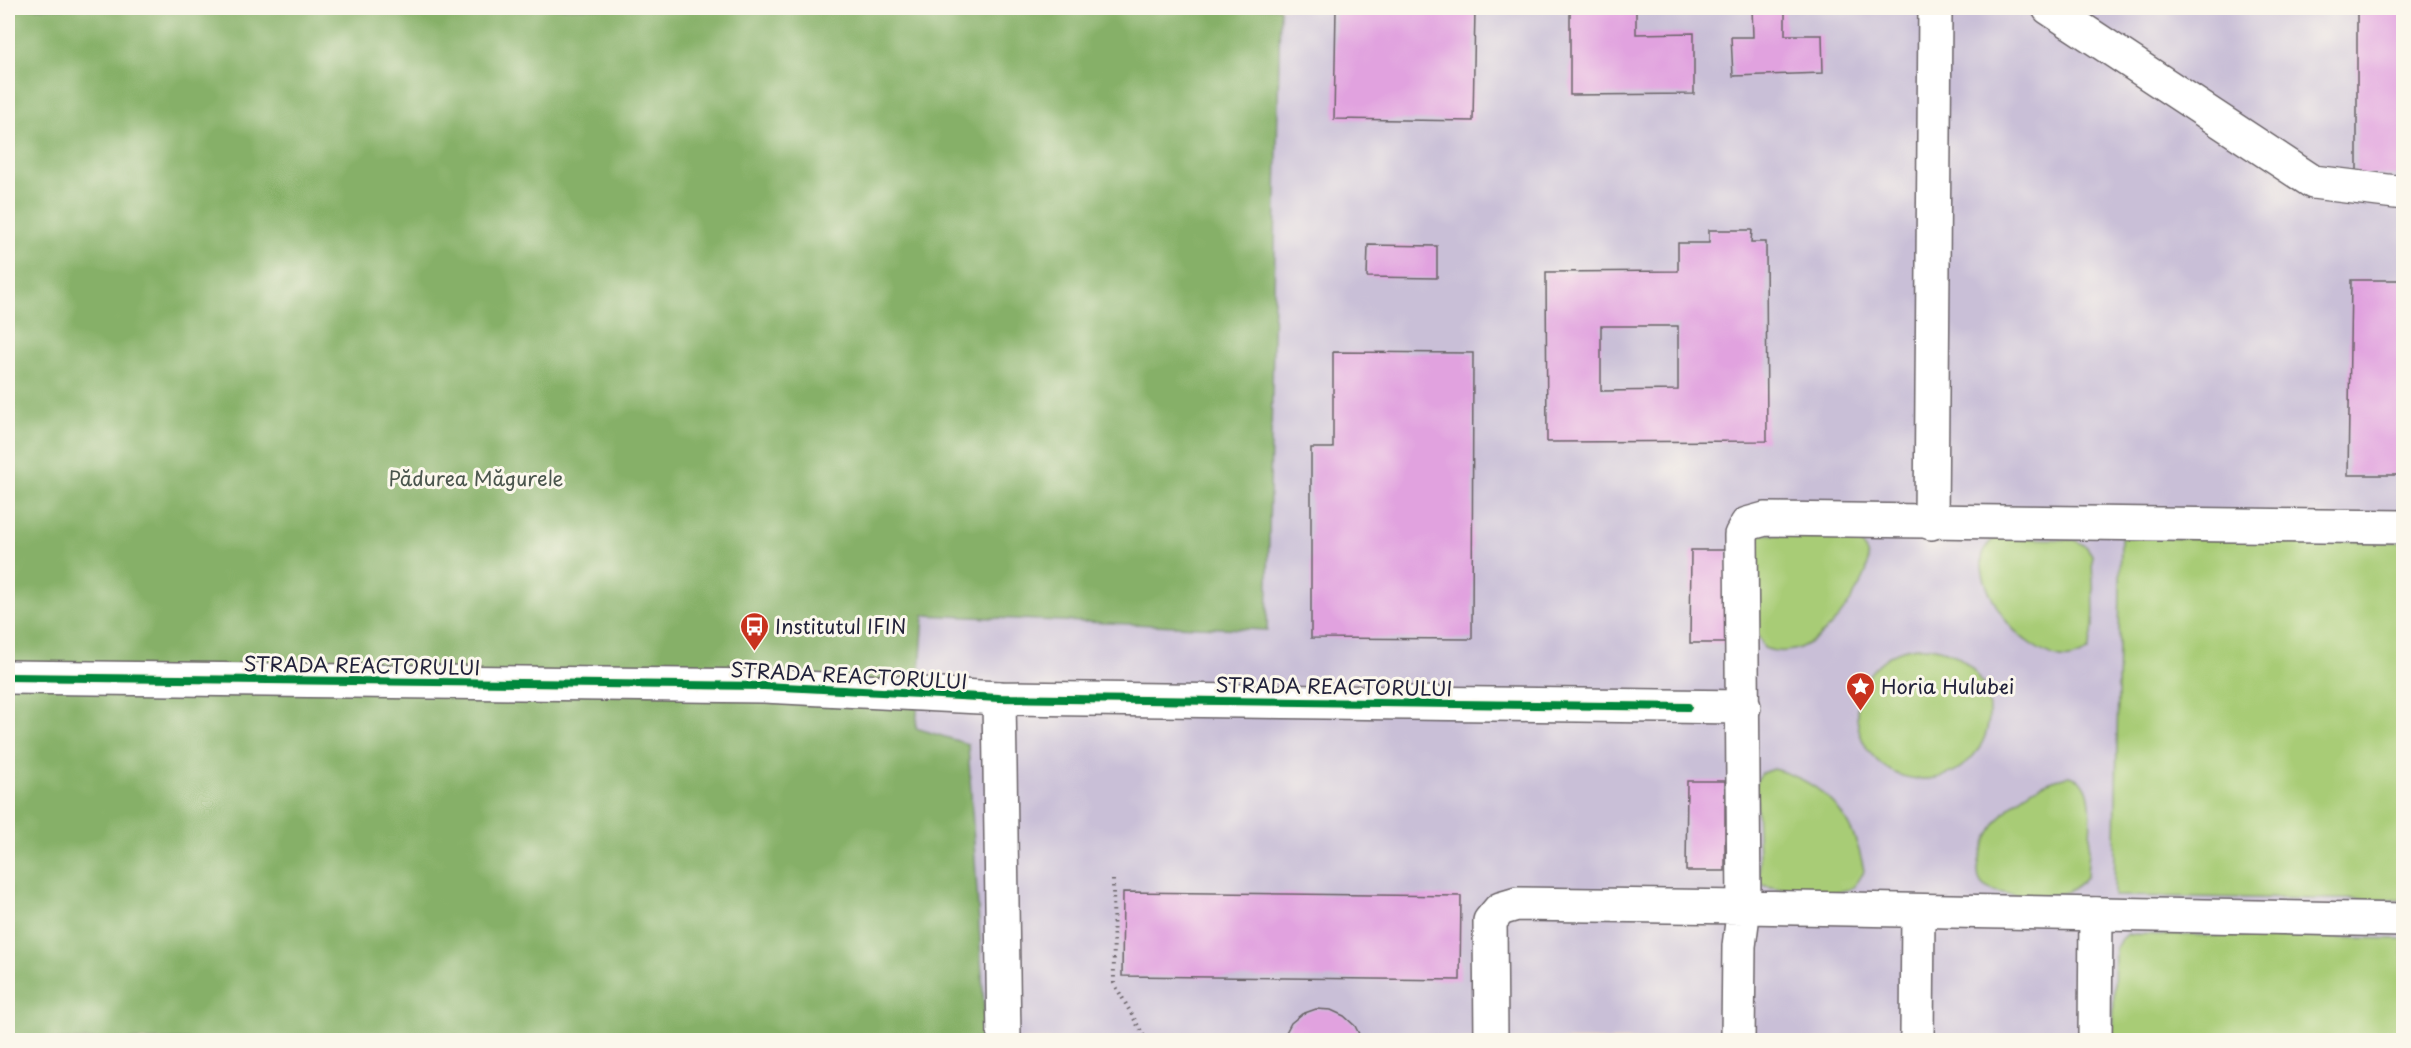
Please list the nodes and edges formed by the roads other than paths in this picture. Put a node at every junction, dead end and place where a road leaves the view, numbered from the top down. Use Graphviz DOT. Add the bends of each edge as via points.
graph roads {
  1 [pos="1935,8"];
  2 [pos="2049,8"];
  3 [pos="2403,193"];
  4 [pos="1931,523"];
  5 [pos="2403,527"];
  6 [pos="8,676"];
  7 [pos="999,698"];
  8 [pos="1744,707"];
  9 [pos="1744,907"];
  10 [pos="1918,911"];
  11 [pos="2096,914"];
  12 [pos="2403,920"];
  13 [pos="1004,1041"];
  14 [pos="1491,1041"];
  15 [pos="1738,1041"];
  16 [pos="1917,1041"];
  17 [pos="2095,1041"];
  1 -- 4 [label="street"];
  2 -- 3 [label="street" via="2313,182"];
  4 -- 5 [label="street"];
  4 -- 8 [label="street" via="1765,519 1747,524 1741,535"];
  6 -- 7 [label="street, STRADA REACTORULUI" via="764,686"];
  7 -- 8 [label="street, STRADA REACTORULUI"];
  7 -- 13 [label="street"];
  8 -- 9 [label="street"];
  9 -- 10 [label="street"];
  9 -- 14 [label="street" via="1517,904 1500,909 1490,921"];
  9 -- 15 [label="street" via="1739,946"];
  10 -- 11 [label="street"];
  10 -- 16 [label="street"];
  11 -- 12 [label="street"];
  11 -- 17 [label="street"];
}
